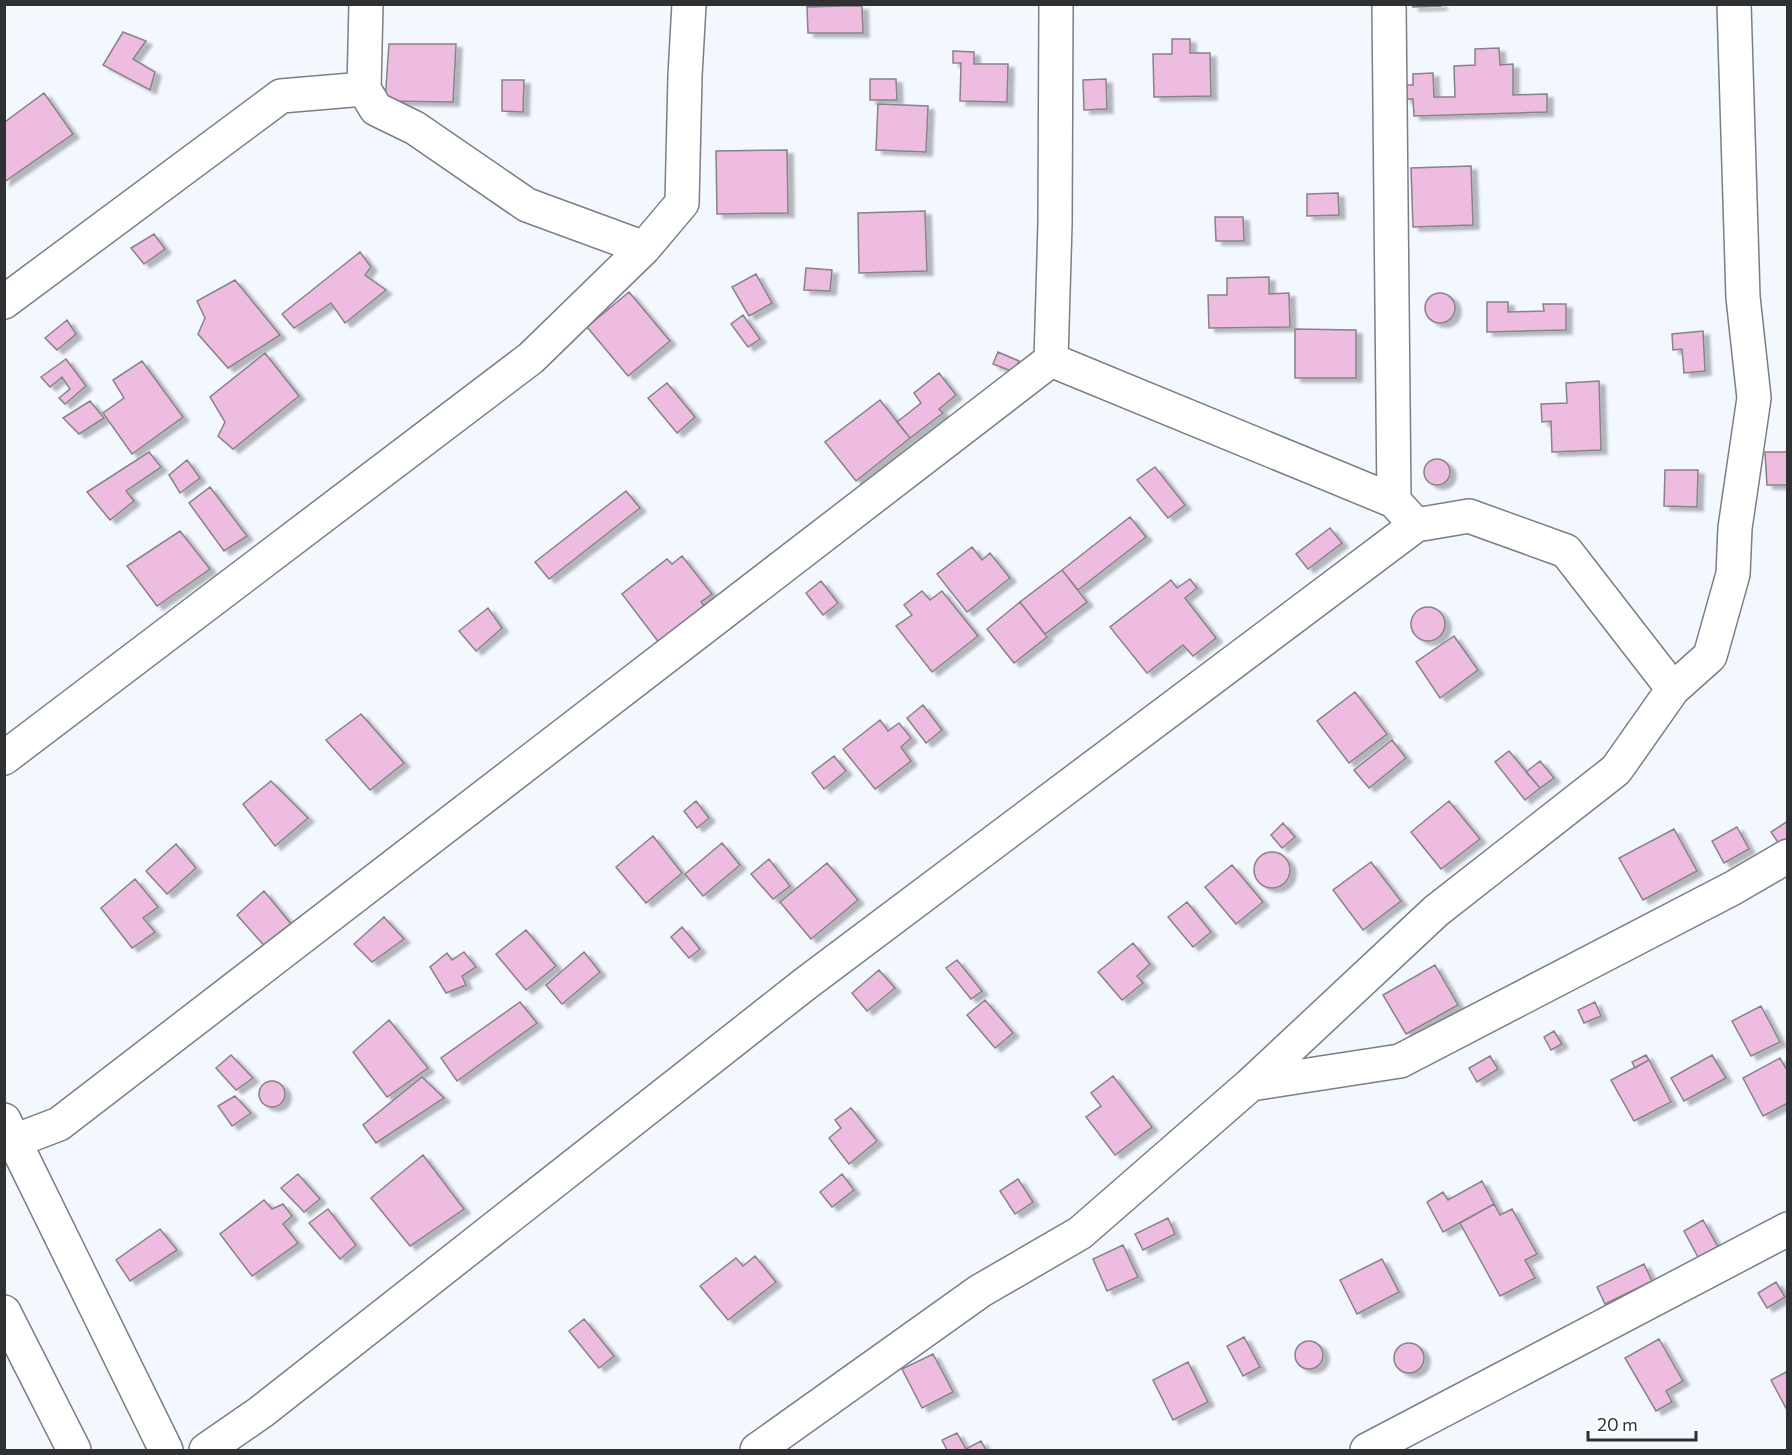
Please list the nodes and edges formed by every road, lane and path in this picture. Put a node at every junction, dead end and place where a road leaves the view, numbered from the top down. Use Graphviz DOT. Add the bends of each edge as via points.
graph roads {
  1 [pos="366,4"];
  2 [pos="689,4"];
  3 [pos="1056,4"];
  4 [pos="1389,4"];
  5 [pos="1734,4"];
  6 [pos="364,88"];
  7 [pos="644,248"];
  8 [pos="4,302"];
  9 [pos="1051,360"];
  10 [pos="1394,501"];
  11 [pos="1416,525"];
  12 [pos="1673,690"];
  13 [pos="4,758"];
  14 [pos="1788,856"];
  15 [pos="1251,1084"];
  16 [pos="8,1136"];
  17 [pos="1788,1229"];
  18 [pos="4,1312"];
  19 [pos="74,1450"];
  20 [pos="166,1450"];
  21 [pos="206,1450"];
  22 [pos="757,1450"];
  23 [pos="1367,1450"];
  1 -- 6 [label="main road"];
  2 -- 7 [label="main road" via="682,203"];
  3 -- 9 [label="main road"];
  4 -- 10 [label="main road"];
  5 -- 12 [label="main road" via="1743,297 1754,398 1732,574 1716,635 1710,656"];
  6 -- 7 [label="main road" via="376,109 415,128 526,205"];
  6 -- 8 [label="main road" via="281,96"];
  7 -- 13 [label="main road" via="531,358"];
  9 -- 10 [label="main road"];
  9 -- 16 [label="main road" via="59,1124"];
  10 -- 11 [label="main road"];
  11 -- 12 [label="main road" via="1469,516 1566,551"];
  11 -- 21 [label="main road" via="805,984 261,1412"];
  12 -- 15 [label="main road" via="1616,770 1436,911"];
  14 -- 15 [label="main road" via="1400,1061"];
  15 -- 22 [label="main road" via="1080,1233 980,1291"];
  16 -- 20 [label="main road"];
  17 -- 23 [label="main road"];
  18 -- 19 [label="main road"];
}
